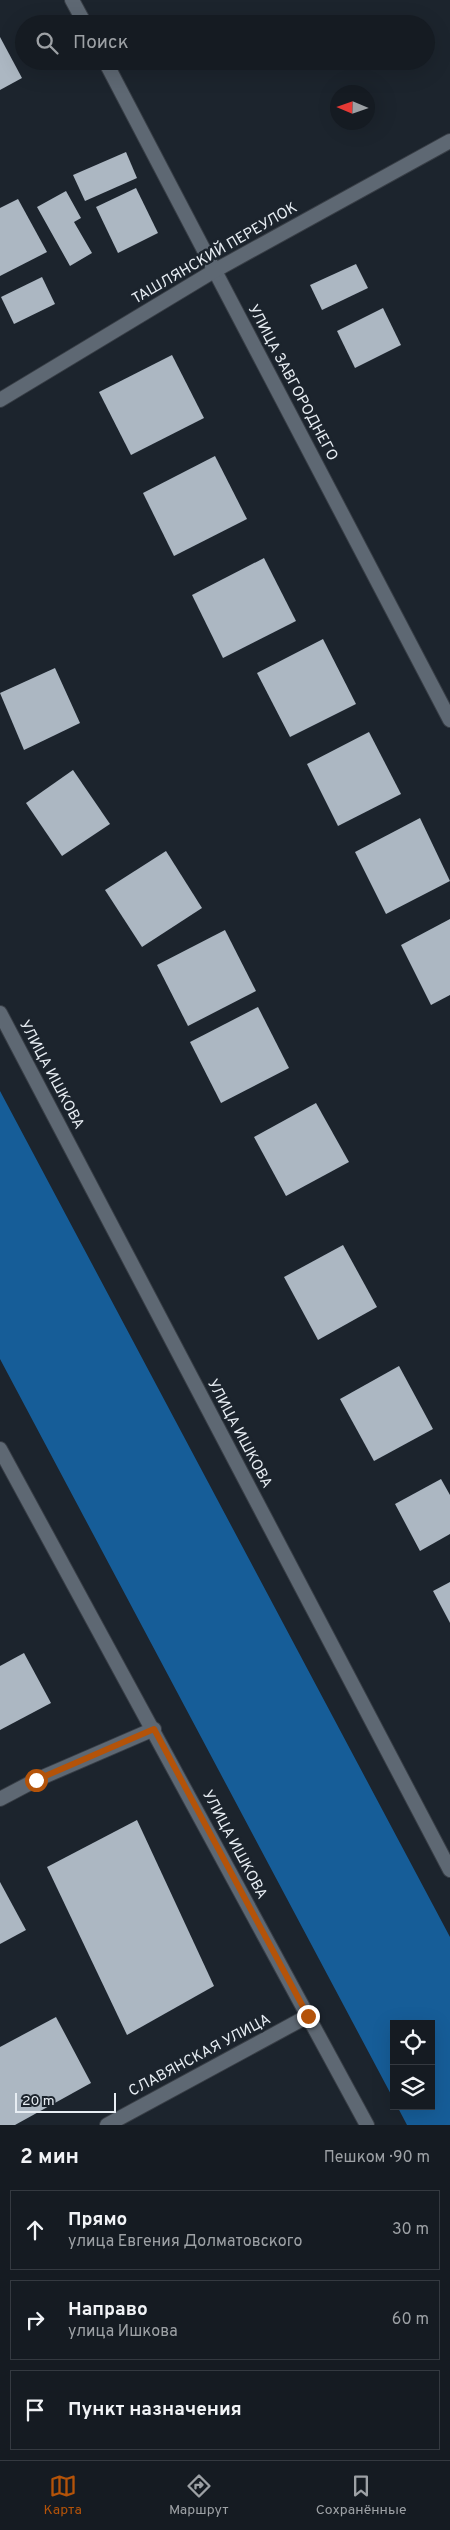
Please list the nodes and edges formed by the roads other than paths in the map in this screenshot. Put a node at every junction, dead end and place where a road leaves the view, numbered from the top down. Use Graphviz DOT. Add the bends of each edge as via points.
graph roads {
  1 [pos="72,0"];
  2 [pos="80,15"];
  3 [pos="109,70"];
  4 [pos="450,141"];
  5 [pos="214,271"];
  6 [pos="0,400"];
  7 [pos="450,720"];
  8 [pos="0,1013"];
  9 [pos="0,1449"];
  10 [pos="154,1729"];
  11 [pos="0,1799"];
  12 [pos="450,1870"];
  13 [pos="308,2016"];
  14 [pos="107,2125"];
  15 [pos="367,2125"];
  1 -- 2 [label="street"];
  3 -- 5 [label="street, УЛИЦА ЗАВГОРОДНЕГО"];
  4 -- 5 [label="street, ТАШЛЯНСКИЙ ПЕРЕУЛОК"];
  5 -- 6 [label="street, ТАШЛЯНСКИЙ ПЕРЕУЛОК"];
  5 -- 7 [label="street, УЛИЦА ЗАВГОРОДНЕГО"];
  8 -- 12 [label="street, УЛИЦА ИШКОВА"];
  9 -- 10 [label="street, УЛИЦА ИШКОВА"];
  10 -- 11 [label="street"];
  10 -- 13 [label="street, УЛИЦА ИШКОВА"];
  13 -- 14 [label="street, СЛАВЯНСКАЯ УЛИЦА"];
  13 -- 15 [label="street, УЛИЦА ИШКОВА"];
}
